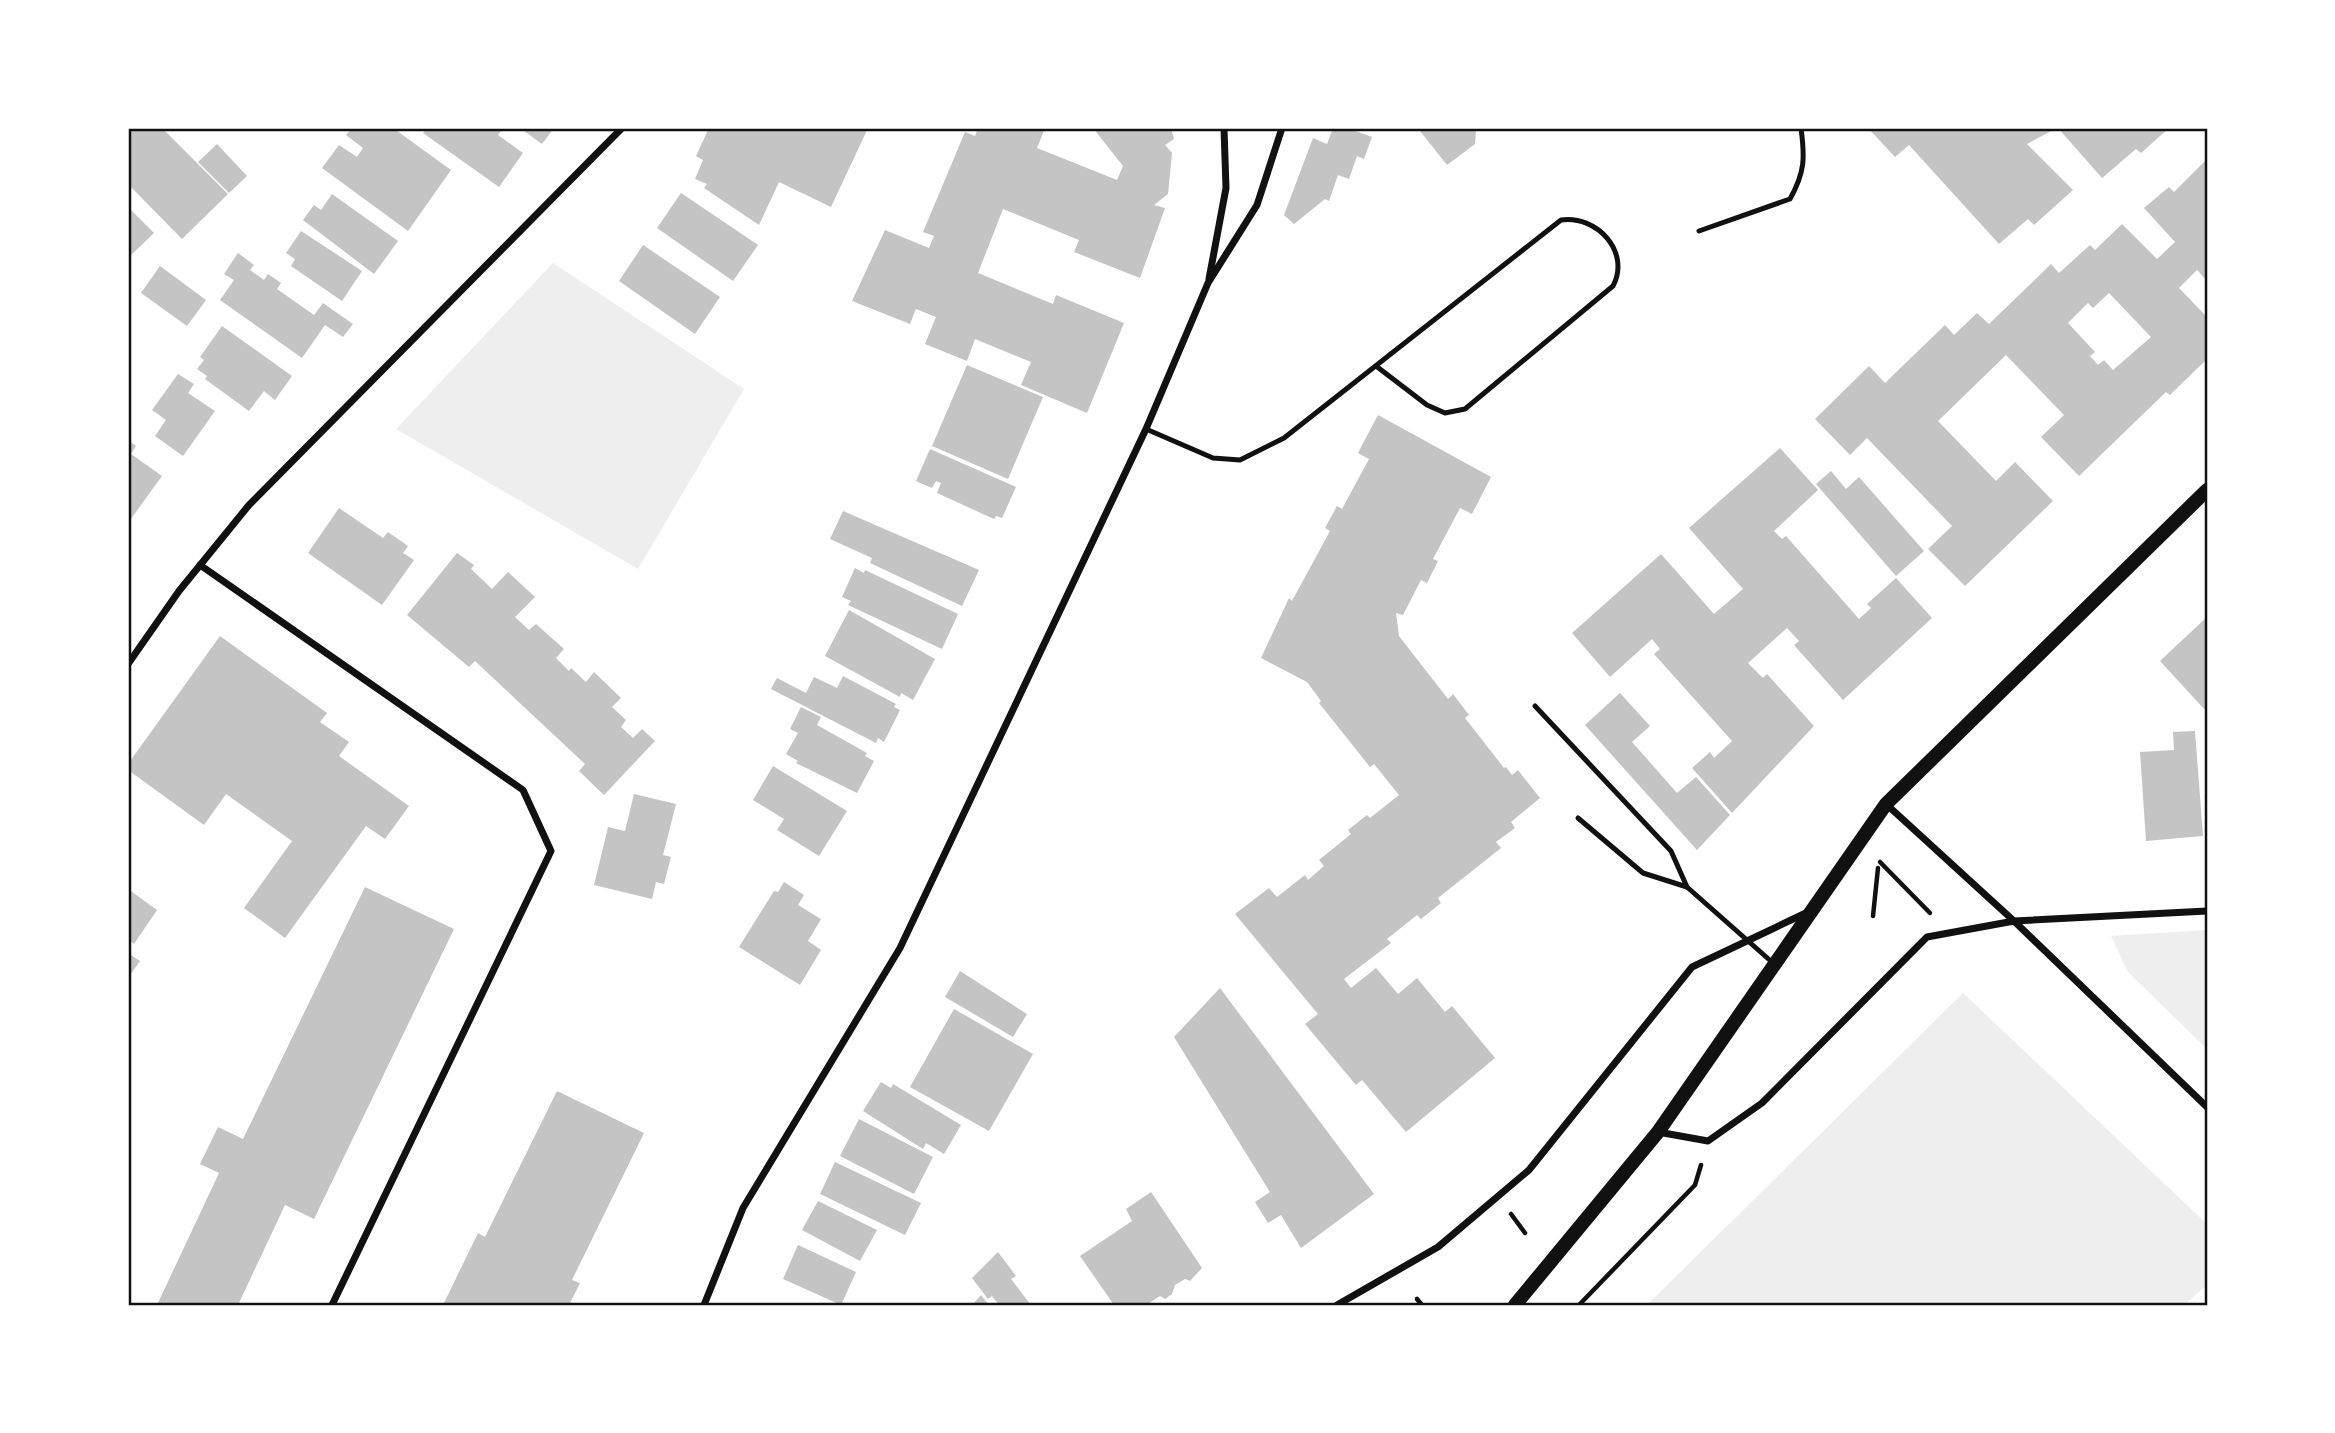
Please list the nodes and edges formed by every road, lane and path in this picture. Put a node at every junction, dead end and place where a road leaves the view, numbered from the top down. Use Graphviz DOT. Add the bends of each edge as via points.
graph roads {
  1 [pos="622,128"];
  2 [pos="1224,128"];
  3 [pos="1282,128"];
  4 [pos="1801,128"];
  5 [pos="1699,230"];
  6 [pos="1209,284"];
  7 [pos="1376,366"];
  8 [pos="1146,429"];
  9 [pos="2207,490"];
  10 [pos="200,565"];
  11 [pos="128,664"];
  12 [pos="1535,706"];
  13 [pos="1886,804"];
  14 [pos="1578,818"];
  15 [pos="1879,861"];
  16 [pos="1687,887"];
  17 [pos="2207,911"];
  18 [pos="1809,912"];
  19 [pos="1932,915"];
  20 [pos="2014,920"];
  21 [pos="1747,940"];
  22 [pos="1773,963"];
  23 [pos="2207,1107"];
  24 [pos="1658,1132"];
  25 [pos="1708,1141"];
  26 [pos="1417,1299"];
  27 [pos="332,1305"];
  28 [pos="704,1305"];
  29 [pos="1337,1305"];
  30 [pos="1422,1305"];
  31 [pos="1514,1305"];
  32 [pos="1579,1305"];
  1 -- 10 [label="street" via="280,473"];
  2 -- 6 [label="street" via="1226,188"];
  3 -- 6 [label="street" via="1257,205"];
  4 -- 5 [label="lane" via="1801,178 1790,199"];
  6 -- 8 [label="street"];
  7 -- 7 [label="lane" via="1561,220 1574,218 1592,224 1619,255 1620,272 1613,286 1465,409 1445,413 1427,405"];
  7 -- 8 [label="lane" via="1284,438 1240,460 1213,458"];
  8 -- 28 [label="street" via="900,948 743,1208"];
  9 -- 13 [label="main road"];
  10 -- 11 [label="street"];
  10 -- 27 [label="street" via="523,790 551,850"];
  12 -- 16 [label="lane" via="1671,851"];
  13 -- 18 [label="main road"];
  13 -- 20 [label="street"];
  14 -- 16 [label="lane" via="1643,873"];
  15 -- 19 [label="path"];
  16 -- 21 [label="lane"];
  17 -- 20 [label="street"];
  18 -- 21 [label="street"];
  18 -- 22 [label="main road"];
  20 -- 23 [label="street"];
  20 -- 25 [label="street" via="1927,937 1762,1103"];
  21 -- 22 [label="lane"];
  21 -- 29 [label="street" via="1692,967 1529,1170 1438,1247"];
  22 -- 24 [label="main road"];
  24 -- 25 [label="street"];
  24 -- 31 [label="main road"];
  25 -- 32 [label="path" via="1695,1185"];
  26 -- 30 [label="path"];
}
